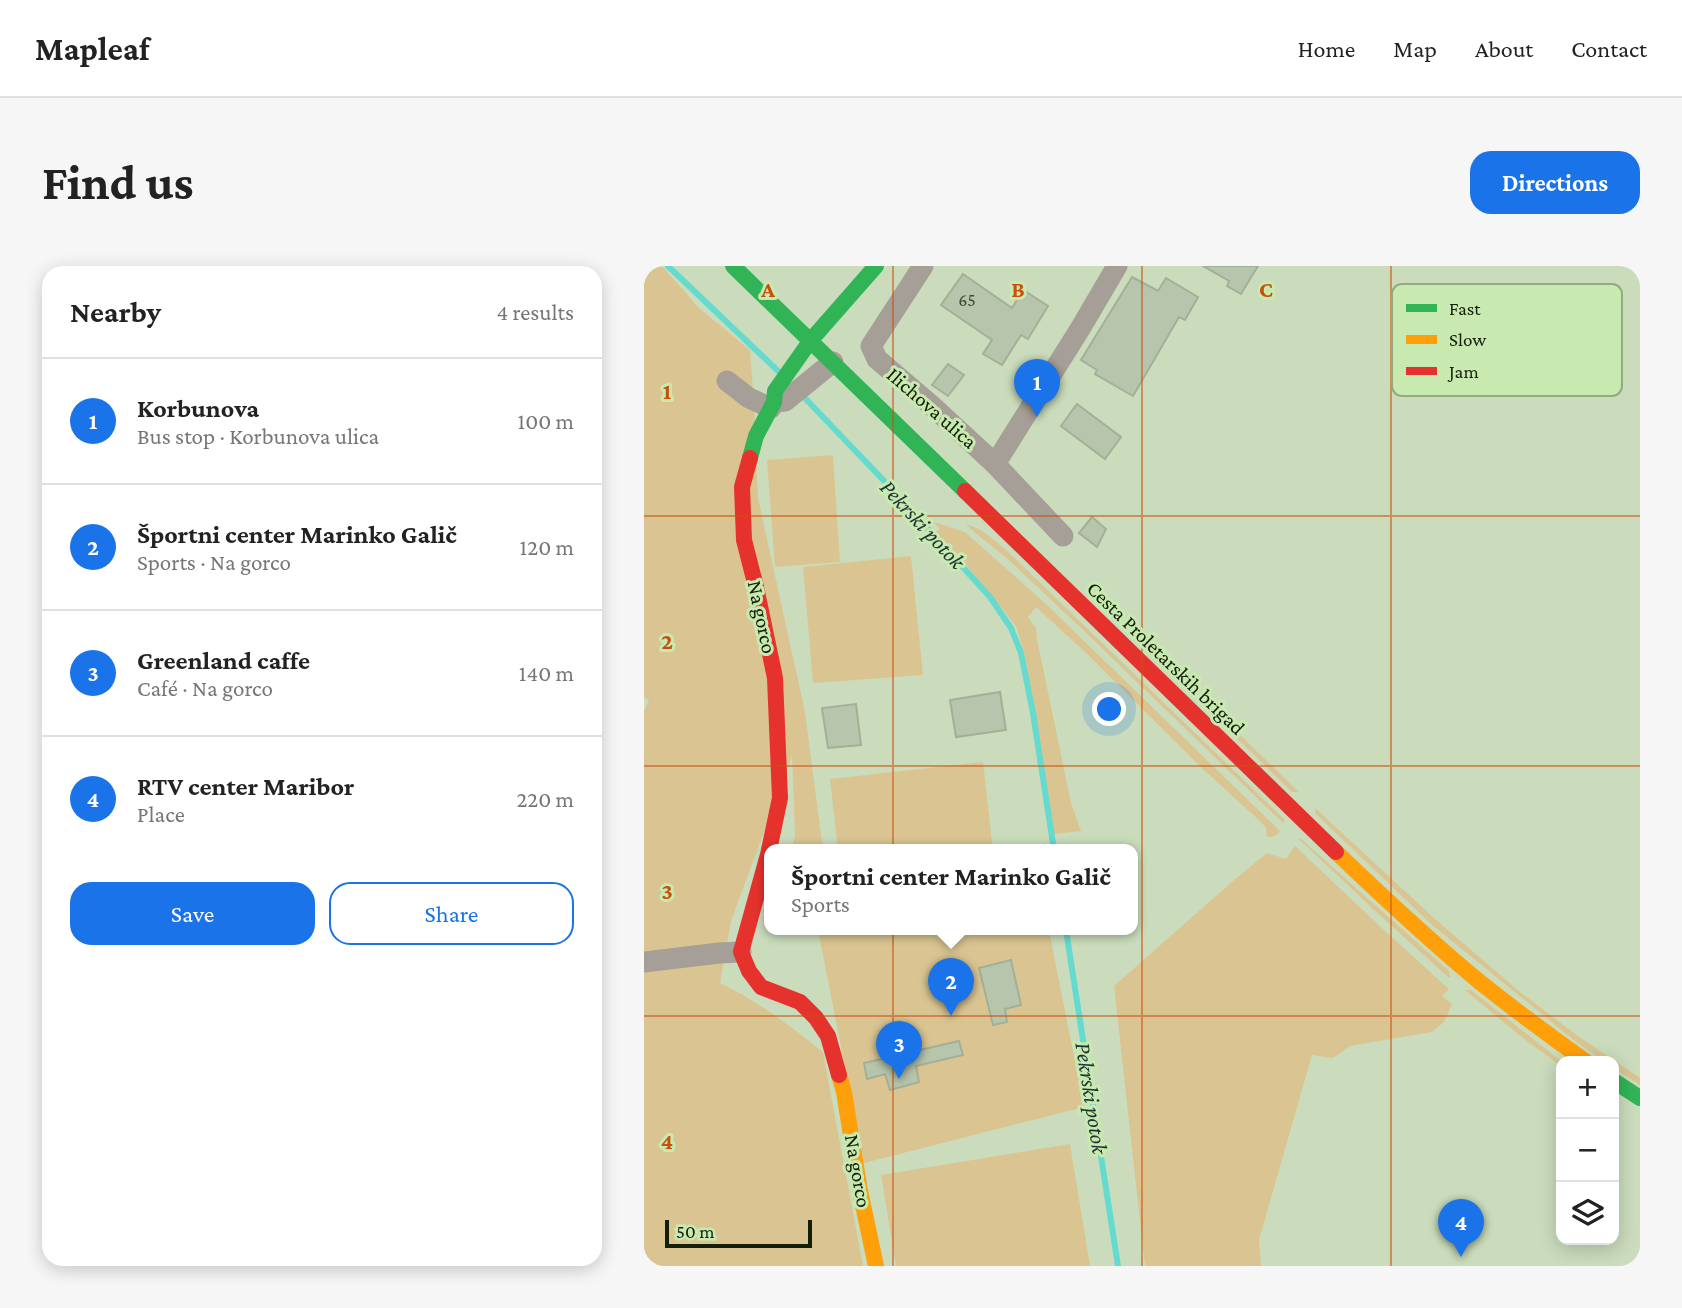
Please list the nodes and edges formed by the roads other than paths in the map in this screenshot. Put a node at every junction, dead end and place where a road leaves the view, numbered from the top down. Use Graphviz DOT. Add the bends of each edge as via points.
graph roads {
  1 [pos="733,266"];
  2 [pos="876,266"];
  3 [pos="923,266"];
  4 [pos="1117,266"];
  5 [pos="811,340"];
  6 [pos="833,362"];
  7 [pos="727,381"];
  8 [pos="776,400"];
  9 [pos="995,464"];
  10 [pos="1063,536"];
  11 [pos="770,844"];
  12 [pos="764,873"];
  13 [pos="741,953"];
  14 [pos="644,962"];
  15 [pos="1578,1056"];
  16 [pos="1619,1084"];
  17 [pos="1640,1098"];
  18 [pos="876,1266"];
  1 -- 5 [label="main road, Cesta Proletarskih brigad"];
  2 -- 5 [label="main road"];
  3 -- 9 [label="street, Ilichova ulica" via="871,346 877,359"];
  4 -- 9 [label="street"];
  5 -- 6 [label="main road, Cesta Proletarskih brigad"];
  5 -- 8 [label="main road"];
  6 -- 8 [label="street"];
  6 -- 15 [label="main road, Cesta Proletarskih brigad" via="1401,913 1505,1002"];
  7 -- 8 [label="street" via="748,398"];
  8 -- 11 [label="main road, Na gorco" via="759,429 742,487 744,540 775,678 780,798"];
  9 -- 10 [label="street, Ilichova ulica"];
  12 -- 13 [label="main road, Na gorco"];
  13 -- 14 [label="street"];
  13 -- 18 [label="main road, Na gorco" via="761,987 800,1002 828,1036 844,1092"];
  16 -- 17 [label="main road"];
}
